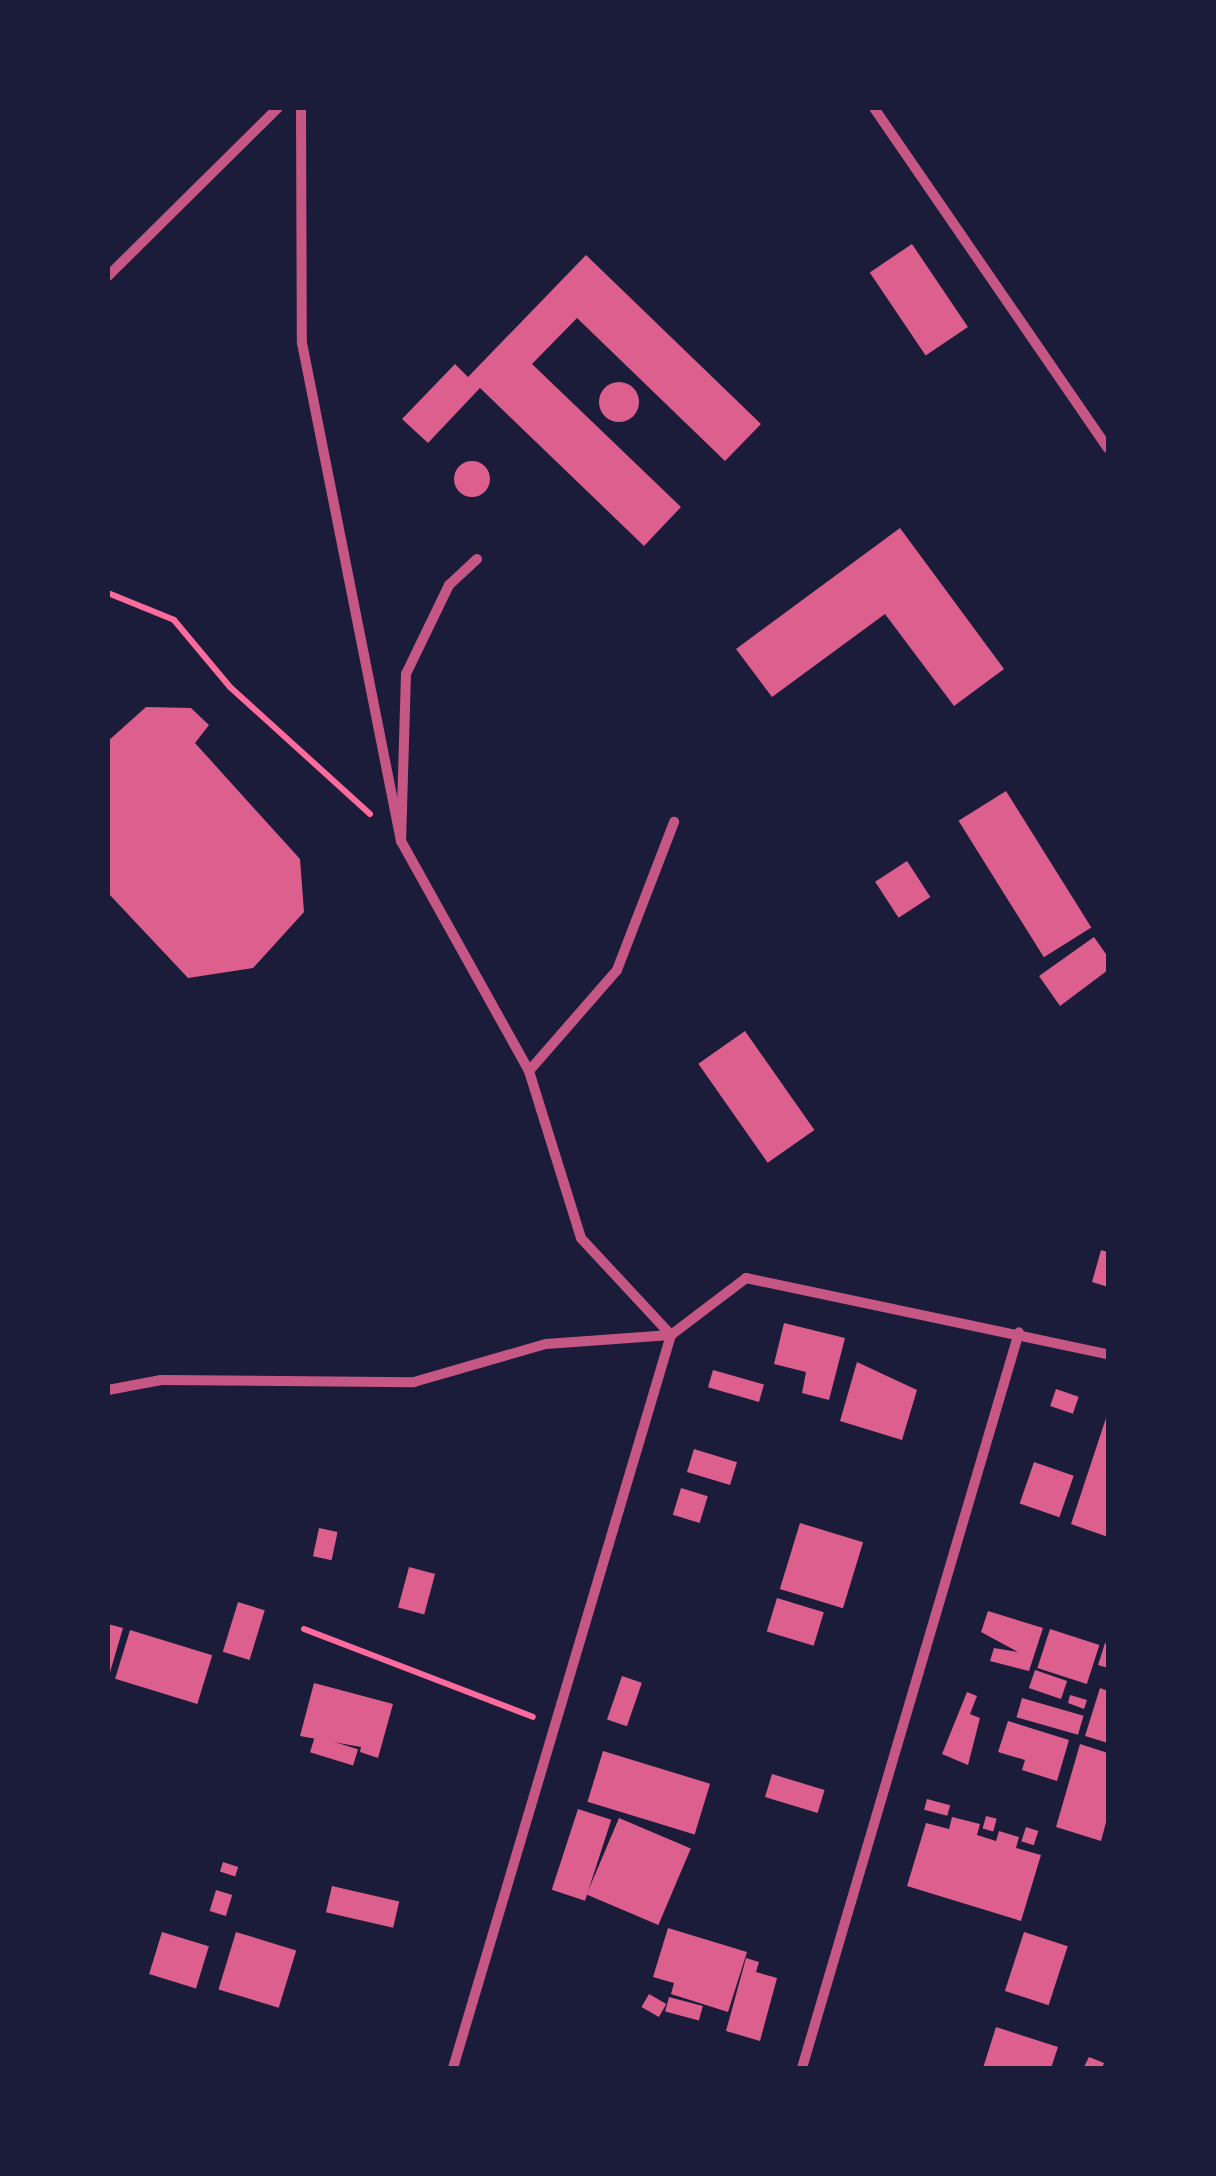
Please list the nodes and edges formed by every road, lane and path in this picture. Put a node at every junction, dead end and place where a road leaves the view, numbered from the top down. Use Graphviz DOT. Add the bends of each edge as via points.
graph roads {
  1 [pos="278,108"];
  2 [pos="301,108"];
  3 [pos="874,108"];
  4 [pos="108,276"];
  5 [pos="1108,448"];
  6 [pos="477,559"];
  7 [pos="108,593"];
  8 [pos="674,822"];
  9 [pos="401,842"];
  10 [pos="529,1071"];
  11 [pos="1020,1332"];
  12 [pos="672,1335"];
  13 [pos="1108,1354"];
  14 [pos="108,1390"];
  15 [pos="304,1630"];
  16 [pos="558,1726"];
  17 [pos="453,2068"];
  18 [pos="802,2068"];
  1 -- 4 [label="street"];
  2 -- 9 [label="street" via="302,342"];
  3 -- 5 [label="street"];
  6 -- 9 [label="street" via="450,585 406,674"];
  7 -- 9 [label="path" via="174,620 230,687"];
  8 -- 10 [label="street" via="617,970"];
  9 -- 10 [label="street"];
  10 -- 12 [label="street" via="581,1238"];
  11 -- 12 [label="street" via="746,1278"];
  11 -- 13 [label="street"];
  11 -- 18 [label="street"];
  12 -- 14 [label="street" via="546,1344 414,1382 161,1380"];
  12 -- 16 [label="street"];
  15 -- 16 [label="path"];
  16 -- 17 [label="street"];
}
